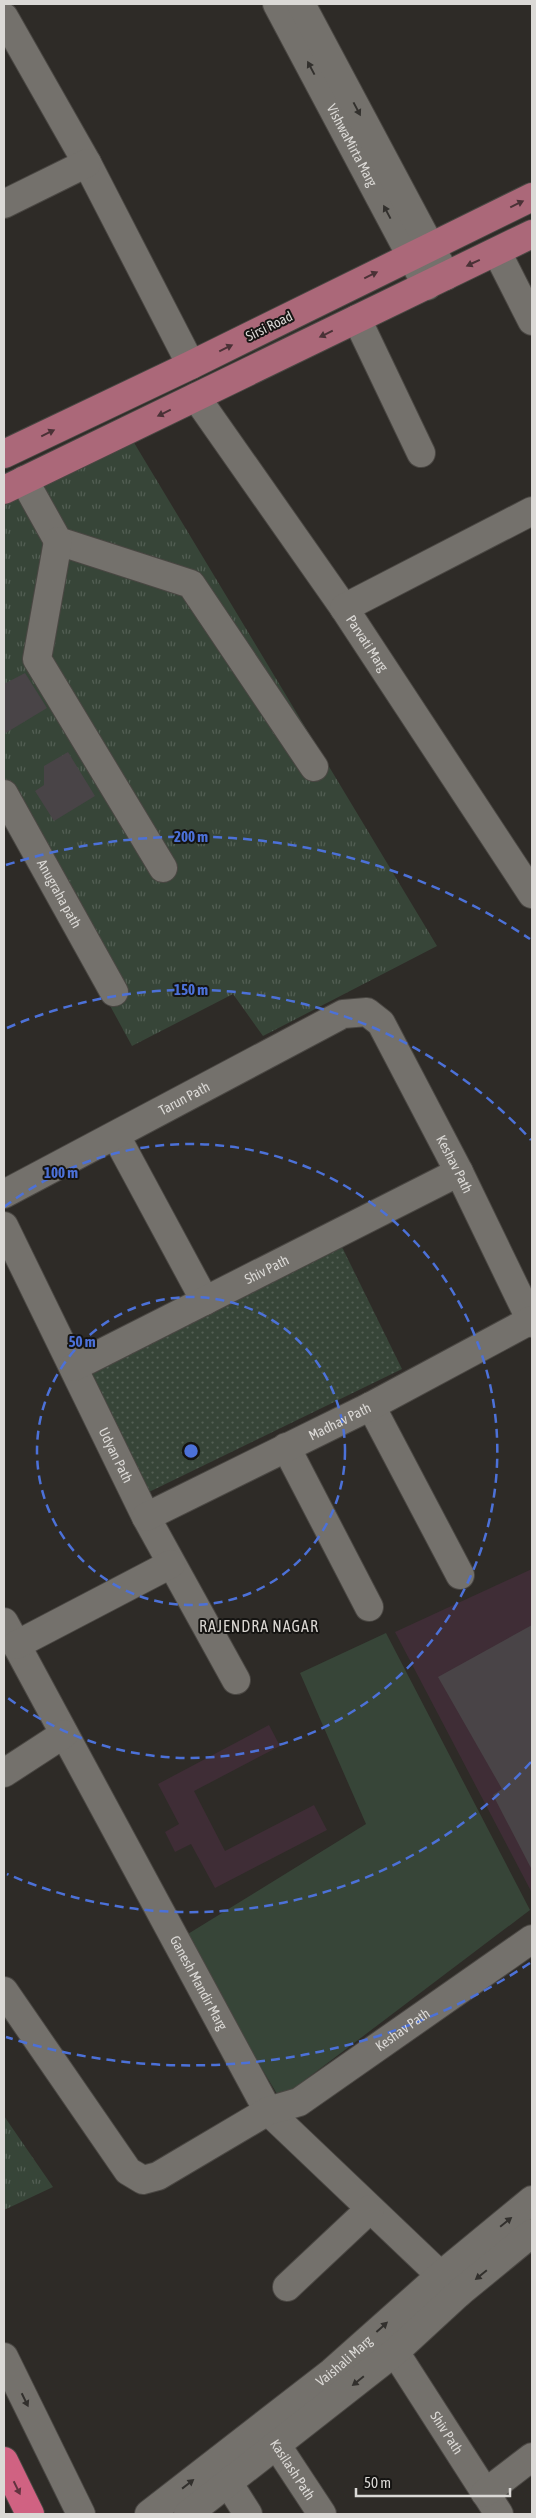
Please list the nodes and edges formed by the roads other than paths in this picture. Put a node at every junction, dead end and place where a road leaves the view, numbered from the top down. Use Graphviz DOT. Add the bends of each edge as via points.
graph roads {
  1 [pos="277,4"];
  2 [pos="301,4"];
  3 [pos="4,17"];
  4 [pos="87,163"];
  5 [pos="532,197"];
  6 [pos="4,204"];
  7 [pos="532,234"];
  8 [pos="420,251"];
  9 [pos="497,252"];
  10 [pos="436,281"];
  11 [pos="357,319"];
  12 [pos="532,321"];
  13 [pos="191,365"];
  14 [pos="196,397"];
  15 [pos="420,453"];
  16 [pos="4,454"];
  17 [pos="14,485"];
  18 [pos="532,511"];
  19 [pos="58,541"];
  20 [pos="344,608"];
  21 [pos="314,767"];
  22 [pos="4,794"];
  23 [pos="522,862"];
  24 [pos="163,868"];
  25 [pos="532,894"];
  26 [pos="114,992"];
  27 [pos="367,1012"];
  28 [pos="116,1136"];
  29 [pos="459,1172"];
  30 [pos="4,1194"];
  31 [pos="4,1226"];
  32 [pos="205,1301"];
  33 [pos="531,1322"];
  34 [pos="74,1367"];
  35 [pos="371,1406"];
  36 [pos="286,1447"];
  37 [pos="146,1517"];
  38 [pos="171,1564"];
  39 [pos="460,1575"];
  40 [pos="369,1607"];
  41 [pos="10,1634"];
  42 [pos="236,1680"];
  43 [pos="64,1734"];
  44 [pos="4,1773"];
  45 [pos="532,1938"];
  46 [pos="4,1991"];
  47 [pos="268,2111"];
  48 [pos="532,2200"];
  49 [pos="370,2209"];
  50 [pos="531,2237"];
  51 [pos="450,2284"];
  52 [pos="287,2287"];
  53 [pos="395,2352"];
  54 [pos="4,2357"];
  55 [pos="270,2436"];
  56 [pos="532,2457"];
  57 [pos="4,2461"];
  58 [pos="220,2475"];
  59 [pos="492,2504"];
  60 [pos="30,2514"];
  61 [pos="81,2514"];
  62 [pos="149,2514"];
  63 [pos="188,2514"];
  64 [pos="248,2514"];
  65 [pos="322,2514"];
  8 -- 1 [label="street, VishwaMirta Marg, one-way"];
  2 -- 8 [label="street, VishwaMirta Marg, one-way"];
  3 -- 4 [label="street"];
  4 -- 6 [label="street"];
  4 -- 13 [label="street"];
  8 -- 5 [label="main road, Sirsi Road, one-way"];
  7 -- 9 [label="main road"];
  8 -- 10 [label="street, VishwaMirta Marg"];
  13 -- 8 [label="main road, Sirsi Road, one-way"];
  9 -- 10 [label="main road, one-way"];
  9 -- 12 [label="street"];
  10 -- 11 [label="main road"];
  11 -- 14 [label="main road, one-way"];
  11 -- 15 [label="street"];
  16 -- 13 [label="main road, Sirsi Road, one-way"];
  14 -- 17 [label="main road, one-way"];
  14 -- 20 [label="street, Parvati Marg"];
  17 -- 19 [label="street"];
  18 -- 20 [label="street"];
  19 -- 21 [label="street" via="191,584"];
  19 -- 24 [label="street" via="37,659"];
  20 -- 23 [label="street, Parvati Marg"];
  22 -- 26 [label="street, Anugraha path"];
  23 -- 25 [label="street, Parvati Marg"];
  27 -- 28 [label="street, Tarun Path" via="343,1014"];
  27 -- 29 [label="street, Keshav Path" via="381,1023"];
  28 -- 30 [label="street, Tarun Path"];
  28 -- 32 [label="street"];
  29 -- 32 [label="street, Shiv Path"];
  29 -- 33 [label="street, Keshav Path"];
  31 -- 34 [label="street, Udyan Path"];
  32 -- 34 [label="street, Shiv Path"];
  33 -- 35 [label="street, Madhav Path"];
  34 -- 37 [label="street, Udyan Path"];
  35 -- 36 [label="street, Madhav Path"];
  35 -- 39 [label="street"];
  36 -- 37 [label="street, Madhav Path"];
  36 -- 40 [label="street"];
  37 -- 38 [label="street, Udyan Path"];
  38 -- 41 [label="street"];
  38 -- 42 [label="street, Udyan Path"];
  41 -- 43 [label="street, Ganesh Mandir Marg"];
  43 -- 44 [label="street"];
  43 -- 47 [label="street, Ganesh Mandir Marg"];
  45 -- 47 [label="street, Keshav Path" via="300,2102"];
  46 -- 47 [label="street, Keshav Path" via="128,2171 143,2180 158,2176"];
  47 -- 49 [label="street, Ganesh Mandir Marg"];
  51 -- 48 [label="street, Vaishali Marg, one-way"];
  49 -- 51 [label="street, Ganesh Mandir Marg"];
  49 -- 52 [label="street"];
  50 -- 51 [label="street, Vaishali Marg, one-way"];
  51 -- 53 [label="street, Vaishali Marg"];
  55 -- 51 [label="street, Vaishali Marg, one-way" via="332,2372"];
  53 -- 55 [label="street, Vaishali Marg, one-way"];
  53 -- 59 [label="street, Shiv Path"];
  54 -- 61 [label="street, one-way"];
  55 -- 58 [label="street, Vaishali Marg"];
  55 -- 65 [label="street, Kasilash Path"];
  56 -- 59 [label="street"];
  57 -- 60 [label="highway, one-way"];
  62 -- 58 [label="street, Vaishali Marg, one-way"];
  58 -- 63 [label="street, Vaishali Marg"];
  58 -- 64 [label="street"];
}
